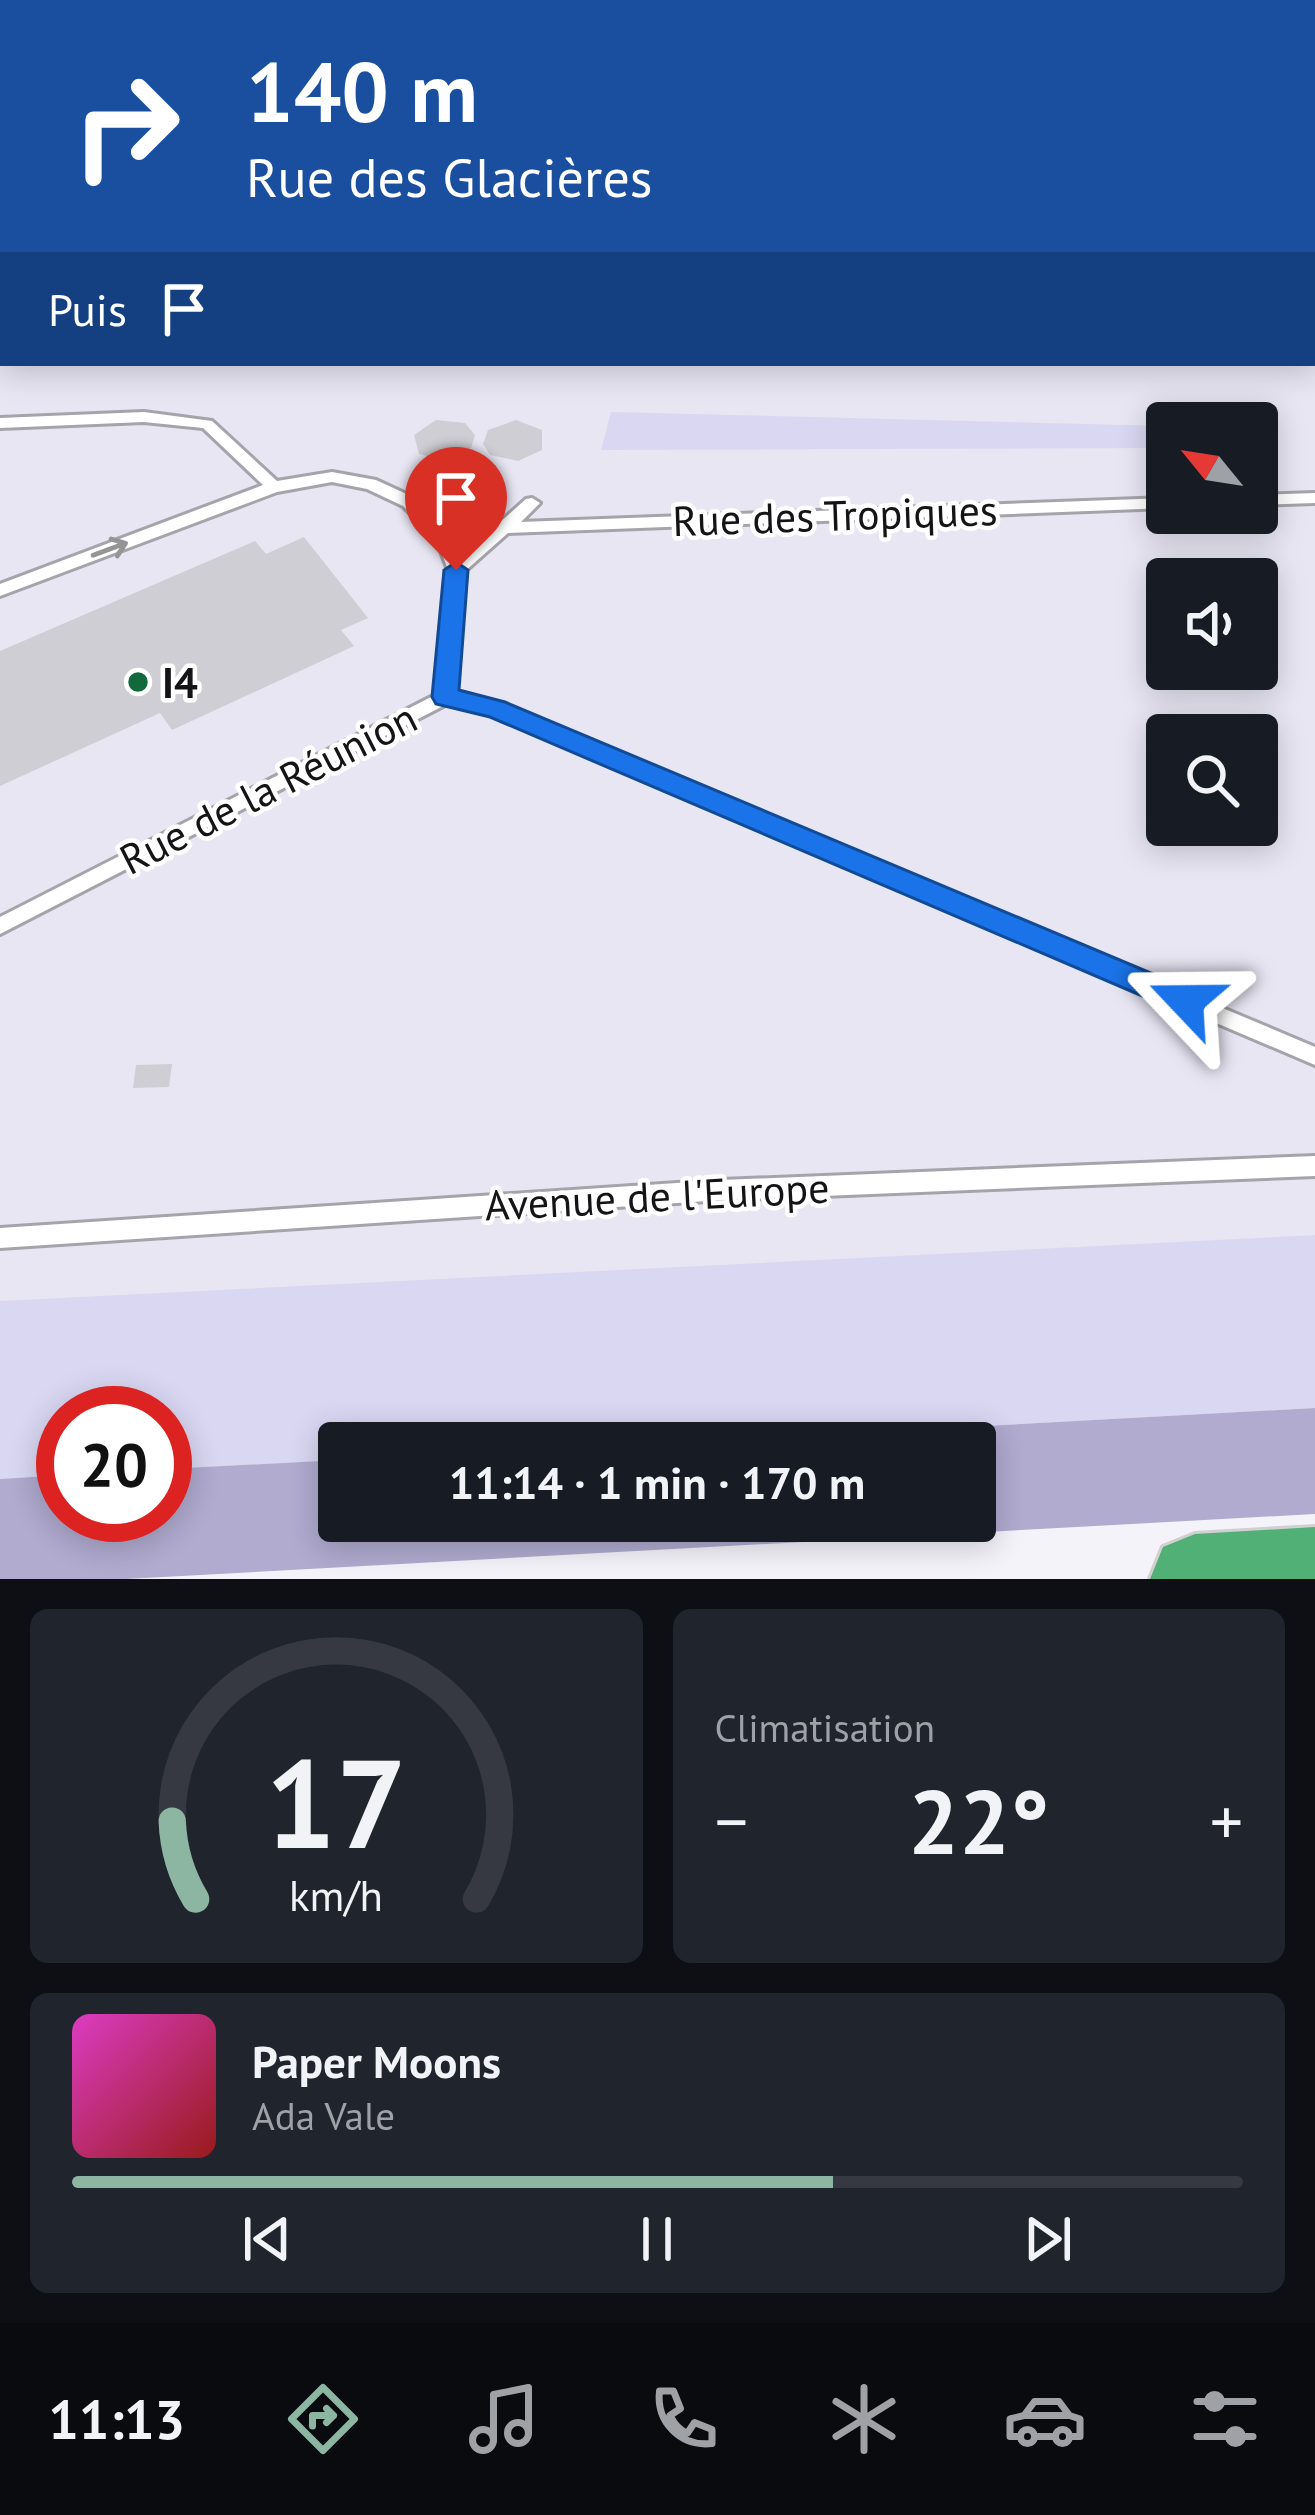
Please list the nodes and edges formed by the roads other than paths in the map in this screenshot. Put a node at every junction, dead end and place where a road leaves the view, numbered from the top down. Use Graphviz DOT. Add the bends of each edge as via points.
graph roads {
  1 [pos="0,423"];
  2 [pos="274,488"];
  3 [pos="1315,498"];
  4 [pos="1278,499"];
  5 [pos="532,502"];
  6 [pos="1146,504"];
  7 [pos="504,528"];
  8 [pos="456,570"];
  9 [pos="0,590"];
  10 [pos="445,697"];
  11 [pos="0,926"];
  12 [pos="1315,1056"];
  13 [pos="1315,1166"];
  14 [pos="0,1238"];
  15 [pos="1315,1572"];
  16 [pos="1195,1579"];
  1 -- 2 [label="lane" via="144,417 207,424"];
  2 -- 8 [label="lane" via="332,477 390,493 443,535"];
  9 -- 2 [label="lane, one-way"];
  3 -- 4 [label="lane"];
  5 -- 7 [label="lane"];
  6 -- 7 [label="lane, Rue des Tropiques"];
  7 -- 8 [label="lane"];
  8 -- 10 [label="lane"];
  10 -- 11 [label="lane, Rue de la Réunion"];
  10 -- 12 [label="lane, Rue de la Réunion" via="496,709"];
  13 -- 14 [label="lane, Avenue de l'Europe" via="722,1190"];
  15 -- 16 [label="highway"];
}
